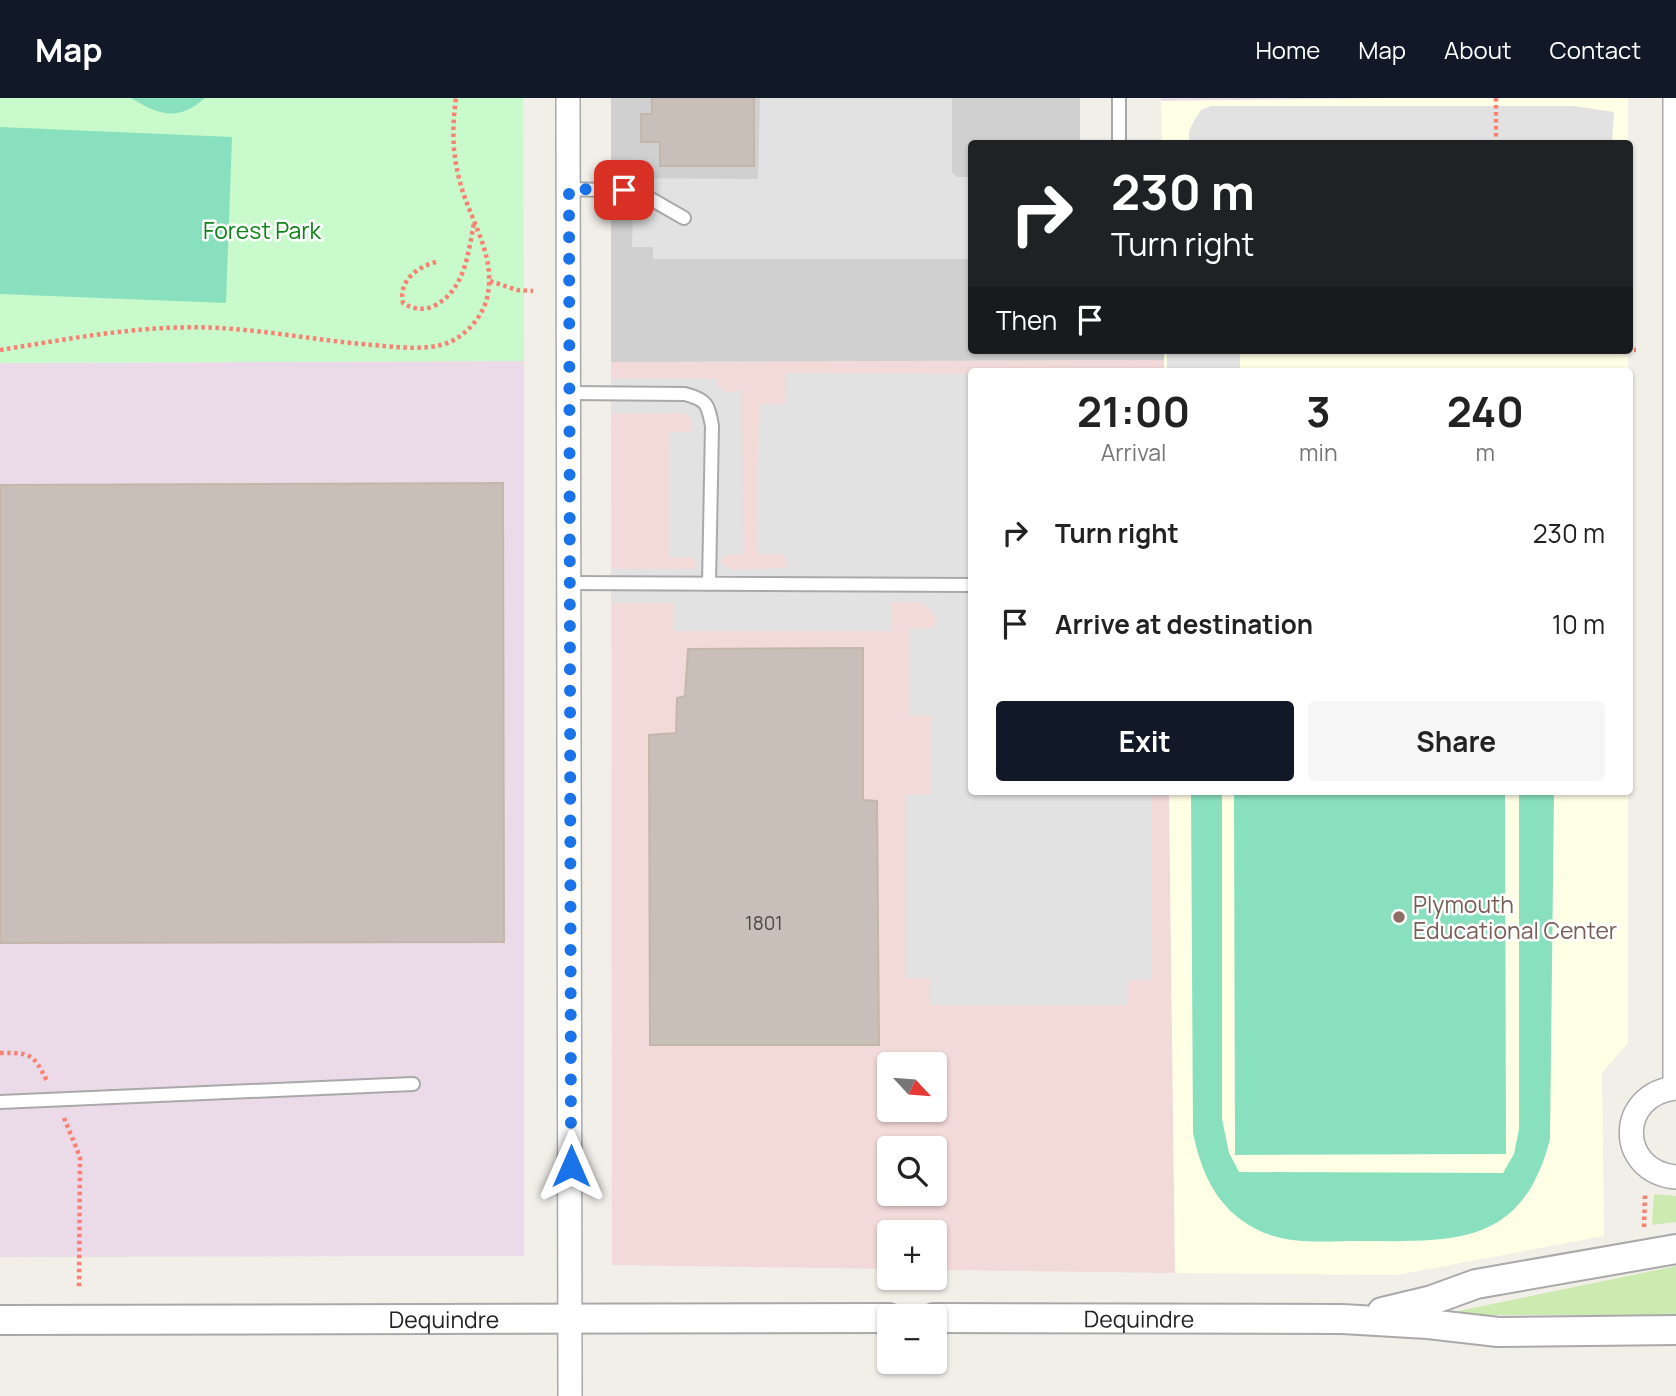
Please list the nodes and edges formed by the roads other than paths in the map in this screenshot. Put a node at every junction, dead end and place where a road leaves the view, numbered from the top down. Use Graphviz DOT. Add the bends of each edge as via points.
graph roads {
  1 [pos="568,98"];
  2 [pos="1119,98"];
  3 [pos="1675,98"];
  4 [pos="1119,140"];
  5 [pos="569,189"];
  6 [pos="684,218"];
  7 [pos="570,393"];
  8 [pos="570,583"];
  9 [pos="709,584"];
  10 [pos="968,585"];
  11 [pos="413,1084"];
  12 [pos="1675,1088"];
  13 [pos="0,1102"];
  14 [pos="1676,1177"];
  15 [pos="1676,1249"];
  16 [pos="571,1318"];
  17 [pos="877,1318"];
  18 [pos="947,1318"];
  19 [pos="1342,1319"];
  20 [pos="0,1320"];
  21 [pos="1676,1330"];
  22 [pos="570,1396"];
  1 -- 5 [label="street"];
  2 -- 4 [label="lane"];
  3 -- 12 [label="street"];
  5 -- 6 [label="lane" via="637,191"];
  5 -- 7 [label="street"];
  7 -- 8 [label="street"];
  7 -- 9 [label="lane" via="685,394 708,406 712,426"];
  8 -- 9 [label="lane"];
  8 -- 16 [label="street"];
  9 -- 10 [label="lane"];
  11 -- 13 [label="lane"];
  12 -- 14 [label="street" via="1648,1097 1632,1120 1631,1134 1640,1160 1651,1170"];
  15 -- 19 [label="street, Dequindre" via="1476,1284 1403,1308"];
  16 -- 17 [label="street, Dequindre"];
  16 -- 20 [label="street, Dequindre"];
  16 -- 22 [label="street"];
  18 -- 19 [label="street, Dequindre"];
  19 -- 21 [label="street, Dequindre" via="1498,1332"];
}
